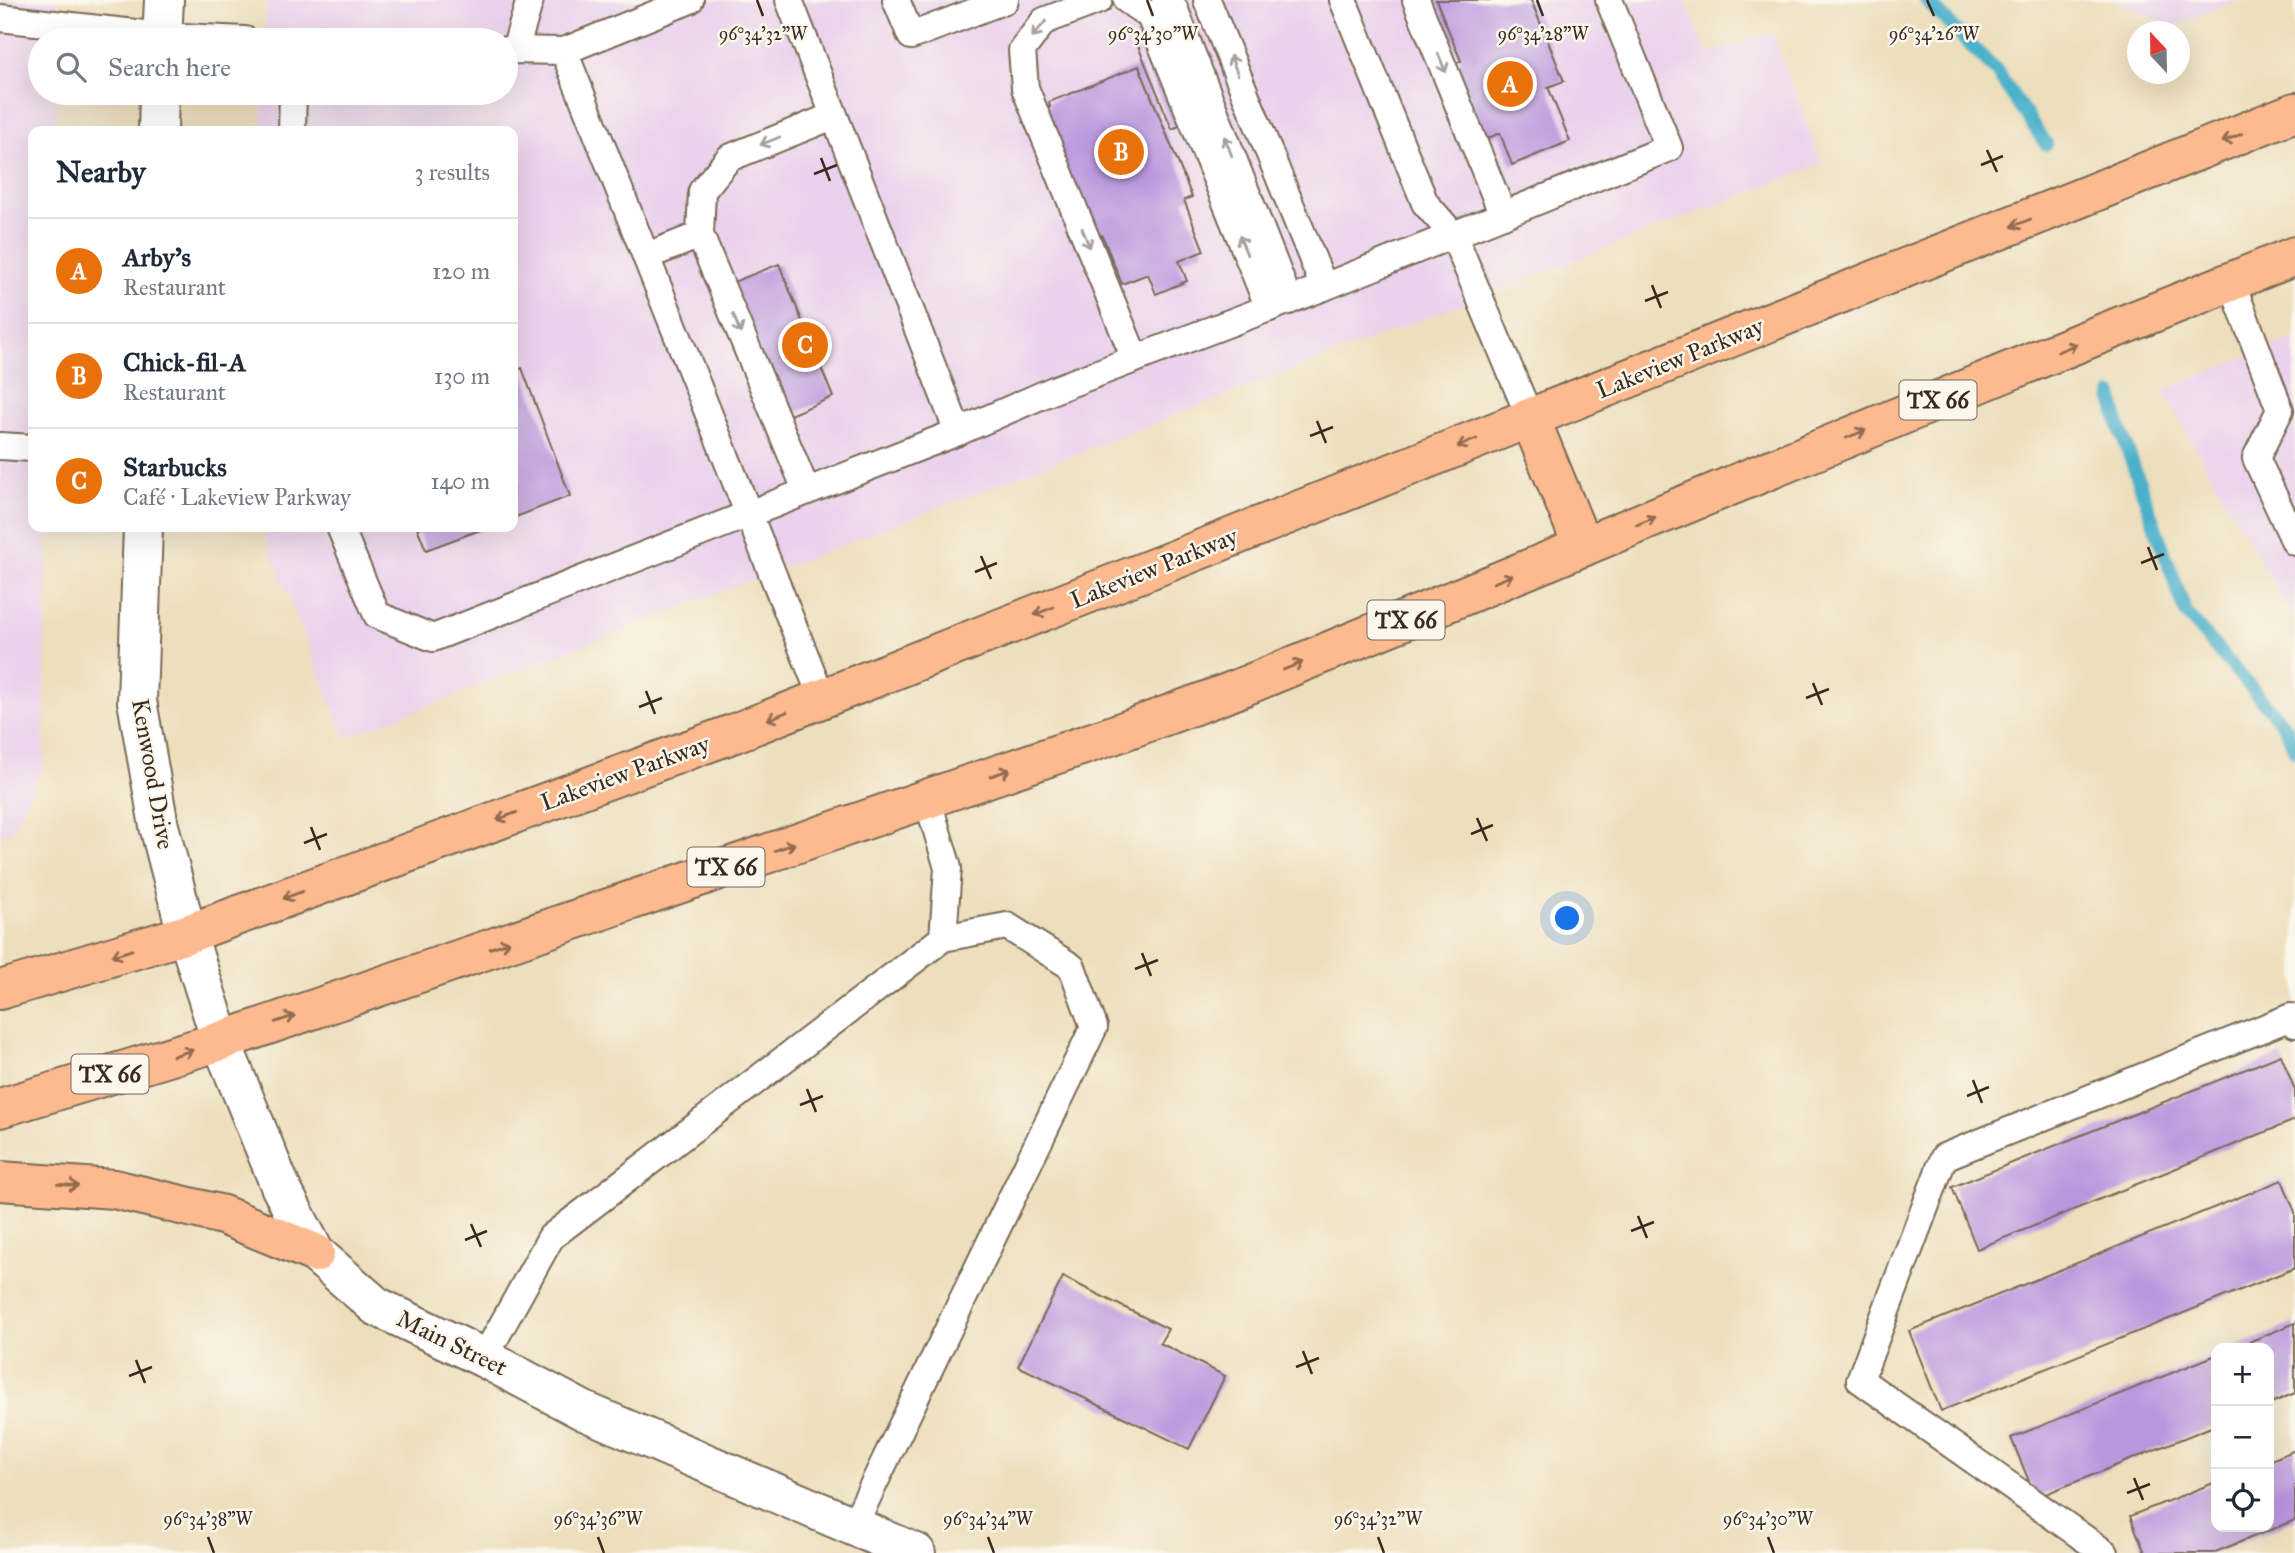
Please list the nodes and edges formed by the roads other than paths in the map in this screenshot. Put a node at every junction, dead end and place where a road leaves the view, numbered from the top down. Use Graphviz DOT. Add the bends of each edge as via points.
graph roads {
  1 [pos="530,0"];
  2 [pos="690,0"];
  3 [pos="789,0"];
  4 [pos="896,0"];
  5 [pos="1005,0"];
  6 [pos="1099,0"];
  7 [pos="1127,0"];
  8 [pos="1165,0"];
  9 [pos="1207,0"];
  10 [pos="1343,0"];
  11 [pos="1416,0"];
  12 [pos="1609,0"];
  13 [pos="0,18"];
  14 [pos="162,25"];
  15 [pos="518,30"];
  16 [pos="518,50"];
  17 [pos="564,51"];
  18 [pos="159,105"];
  19 [pos="293,105"];
  20 [pos="2295,112"];
  21 [pos="833,116"];
  22 [pos="158,126"];
  23 [pos="292,126"];
  24 [pos="1503,215"];
  25 [pos="700,235"];
  26 [pos="1454,236"];
  27 [pos="647,256"];
  28 [pos="2295,256"];
  29 [pos="2231,281"];
  30 [pos="1324,287"];
  31 [pos="1279,304"];
  32 [pos="1135,359"];
  33 [pos="1530,418"];
  34 [pos="958,432"];
  35 [pos="0,446"];
  36 [pos="28,448"];
  37 [pos="806,490"];
  38 [pos="747,513"];
  39 [pos="143,532"];
  40 [pos="342,532"];
  41 [pos="2295,542"];
  42 [pos="1583,547"];
  43 [pos="822,698"];
  44 [pos="927,798"];
  45 [pos="187,934"];
  46 [pos="943,938"];
  47 [pos="0,990"];
  48 [pos="2295,1024"];
  49 [pos="221,1041"];
  50 [pos="0,1108"];
  51 [pos="0,1181"];
  52 [pos="315,1253"];
  53 [pos="484,1358"];
  54 [pos="854,1525"];
  55 [pos="916,1553"];
  56 [pos="2105,1553"];
  1 -- 15 [label="lane"];
  2 -- 17 [label="lane"];
  3 -- 21 [label="lane"];
  4 -- 5 [label="lane" via="911,36"];
  6 -- 32 [label="lane, one-way" via="1044,21 1022,50 1025,88"];
  31 -- 7 [label="lane, one-way" via="1150,16"];
  31 -- 8 [label="lane, one-way" via="1174,8"];
  30 -- 9 [label="lane, one-way"];
  10 -- 26 [label="lane" via="1425,203"];
  11 -- 24 [label="lane, one-way"];
  12 -- 24 [label="lane" via="1669,148"];
  13 -- 14 [label="lane"];
  16 -- 17 [label="lane"];
  17 -- 27 [label="lane"];
  18 -- 22 [label="street"];
  19 -- 23 [label="lane"];
  20 -- 33 [label="main road, Lakeview Parkway, one-way"];
  21 -- 25 [label="lane, one-way" via="729,158 702,191"];
  21 -- 34 [label="lane"];
  24 -- 26 [label="lane"];
  25 -- 27 [label="lane"];
  25 -- 37 [label="lane, one-way"];
  26 -- 30 [label="lane"];
  26 -- 33 [label="lane"];
  27 -- 38 [label="lane"];
  28 -- 29 [label="main road, TX 66"];
  29 -- 41 [label="lane" via="2280,411 2256,458"];
  42 -- 29 [label="main road, TX 66, one-way"];
  30 -- 31 [label="lane"];
  31 -- 32 [label="lane"];
  32 -- 34 [label="lane"];
  33 -- 42 [label="main road"];
  33 -- 43 [label="main road, Lakeview Parkway, one-way"];
  34 -- 37 [label="lane"];
  35 -- 36 [label="lane"];
  37 -- 38 [label="lane"];
  38 -- 40 [label="lane" via="433,638 377,615"];
  38 -- 43 [label="lane"];
  39 -- 45 [label="street, Kenwood Drive" via="137,701 159,826"];
  44 -- 42 [label="main road, TX 66, one-way" via="1230,692"];
  43 -- 45 [label="main road, Lakeview Parkway, one-way"];
  44 -- 46 [label="lane" via="948,868"];
  49 -- 44 [label="main road, TX 66, one-way"];
  45 -- 47 [label="main road, Lakeview Parkway, one-way"];
  45 -- 49 [label="street, Main Street"];
  46 -- 53 [label="lane" via="551,1237"];
  46 -- 54 [label="lane" via="1007,926 1072,967 1094,1027"];
  48 -- 56 [label="lane" via="2291,1017 1944,1157 1860,1380"];
  50 -- 49 [label="main road, TX 66, one-way"];
  49 -- 52 [label="street, Main Street" via="281,1188"];
  51 -- 52 [label="main road, one-way" via="114,1189 223,1215"];
  52 -- 53 [label="street, Main Street" via="376,1306"];
  53 -- 54 [label="street, Main Street" via="584,1411"];
  54 -- 55 [label="street, Main Street"];
}
